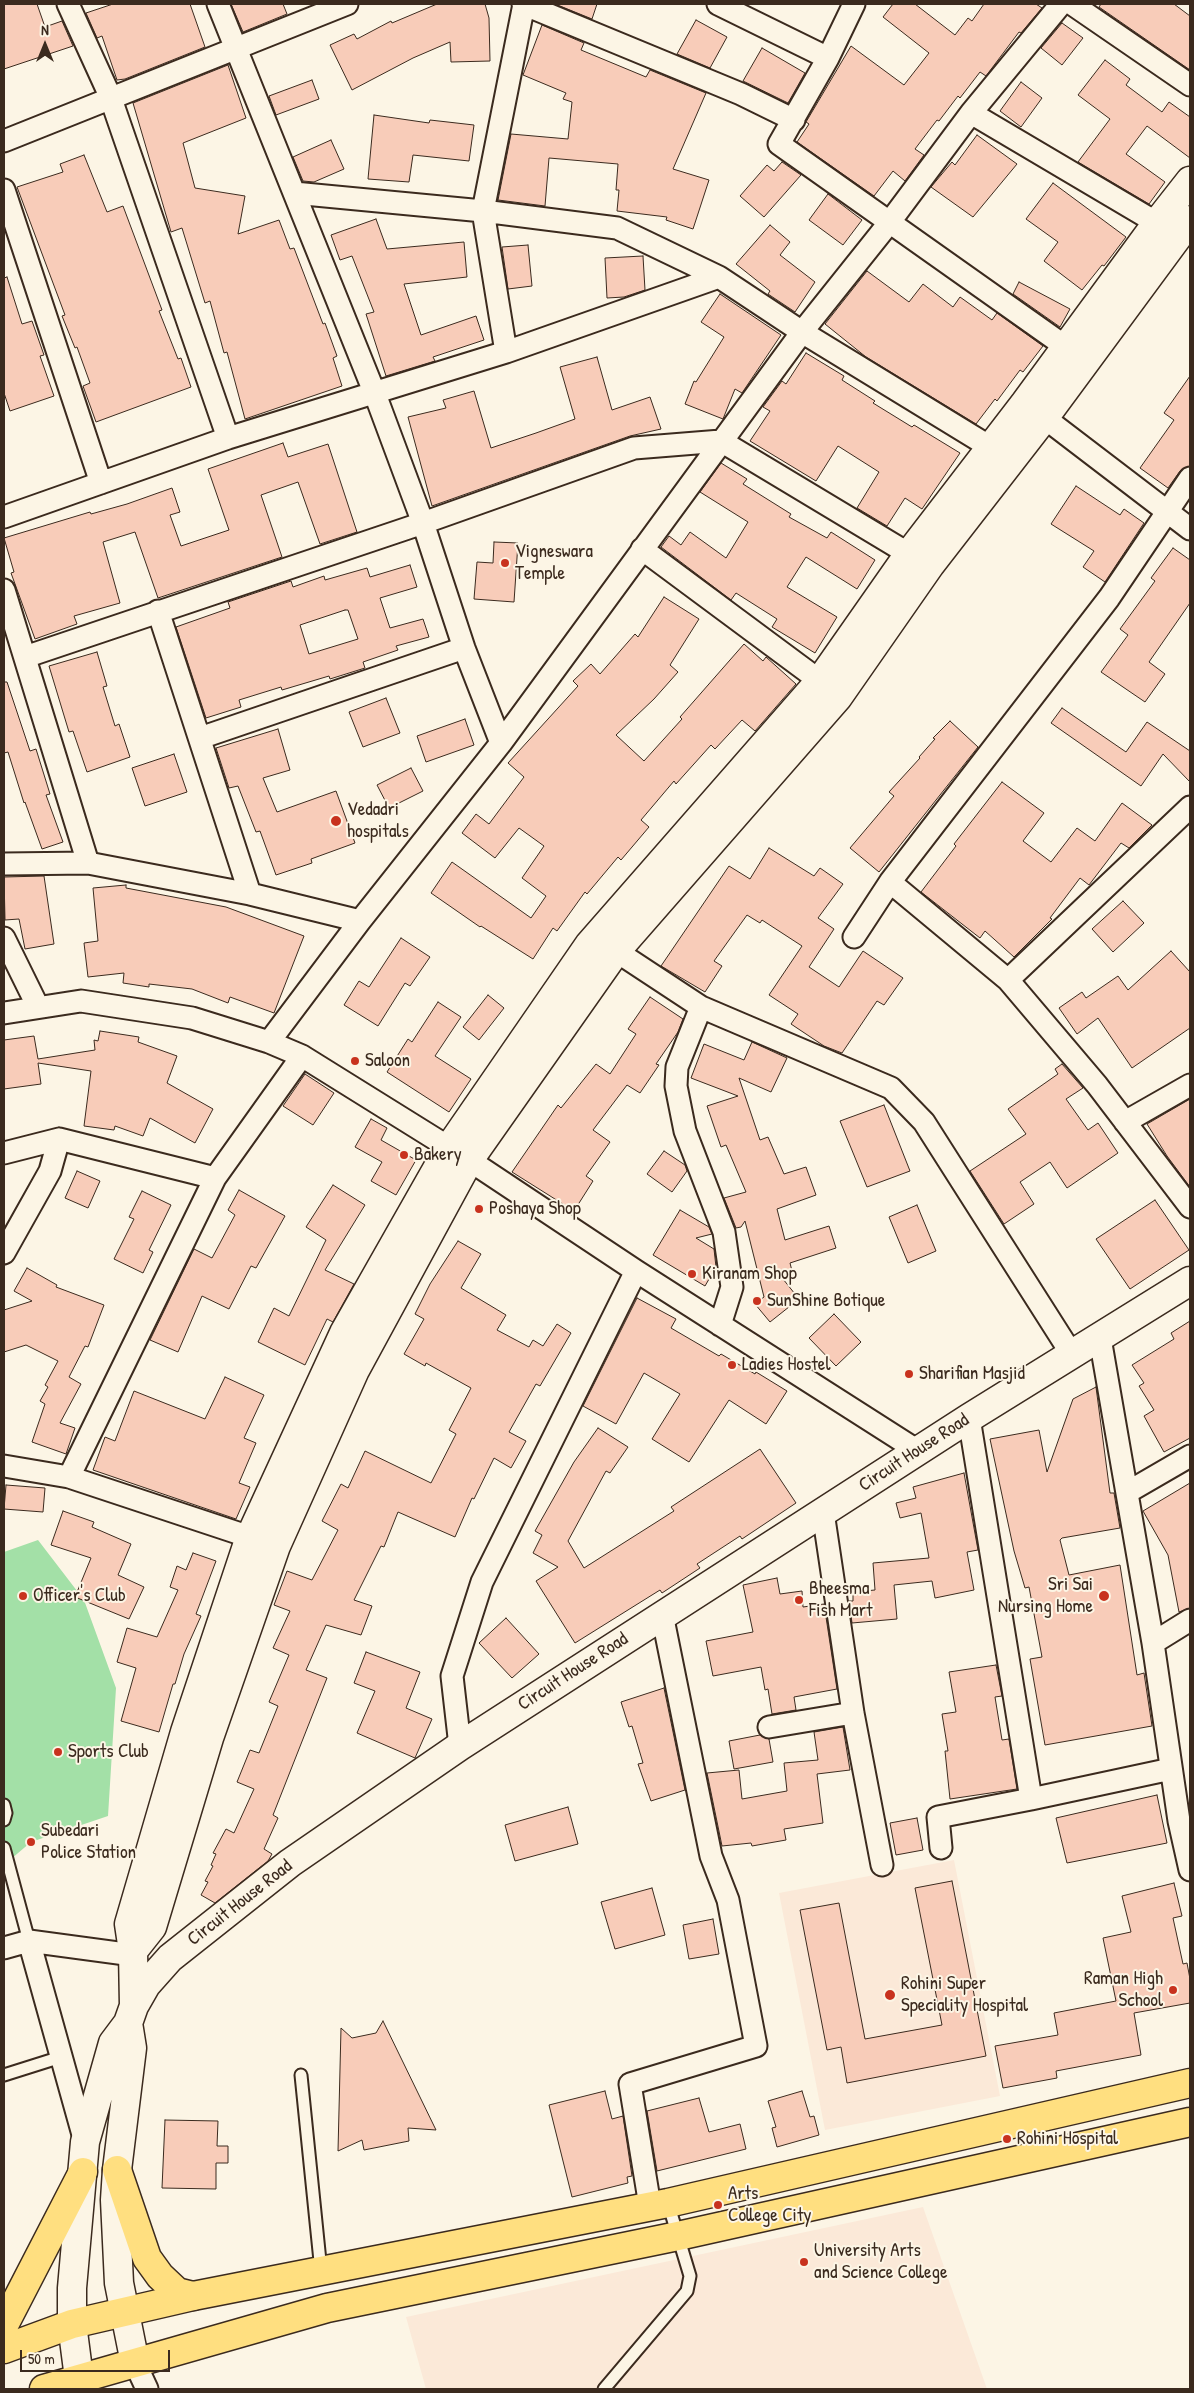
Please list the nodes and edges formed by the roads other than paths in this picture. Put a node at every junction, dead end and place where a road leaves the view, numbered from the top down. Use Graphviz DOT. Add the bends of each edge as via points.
graph roads {
  1 [pos="68,4"];
  2 [pos="218,4"];
  3 [pos="347,4"];
  4 [pos="524,4"];
  5 [pos="718,4"];
  6 [pos="854,4"];
  7 [pos="1060,4"];
  8 [pos="1072,4"];
  9 [pos="236,48"];
  10 [pos="828,58"];
  11 [pos="1190,85"];
  12 [pos="110,96"];
  13 [pos="971,113"];
  14 [pos="794,120"];
  15 [pos="4,141"];
  16 [pos="1190,182"];
  17 [pos="4,190"];
  18 [pos="294,193"];
  19 [pos="483,211"];
  20 [pos="1190,220"];
  21 [pos="889,223"];
  22 [pos="1156,223"];
  23 [pos="719,277"];
  24 [pos="802,332"];
  25 [pos="1066,347"];
  26 [pos="506,352"];
  27 [pos="375,394"];
  28 [pos="1034,410"];
  29 [pos="228,438"];
  30 [pos="721,442"];
  31 [pos="990,447"];
  32 [pos="1190,478"];
  33 [pos="101,483"];
  34 [pos="1166,511"];
  35 [pos="4,517"];
  36 [pos="423,523"];
  37 [pos="1190,529"];
  38 [pos="642,549"];
  39 [pos="909,554"];
  40 [pos="4,590"];
  41 [pos="158,611"];
  42 [pos="464,648"];
  43 [pos="25,657"];
  44 [pos="820,681"];
  45 [pos="200,738"];
  46 [pos="501,743"];
  47 [pos="1190,807"];
  48 [pos="88,863"];
  49 [pos="4,864"];
  50 [pos="890,882"];
  51 [pos="250,894"];
  52 [pos="360,921"];
  53 [pos="854,937"];
  54 [pos="4,938"];
  55 [pos="616,951"];
  56 [pos="1008,980"];
  57 [pos="38,1007"];
  58 [pos="701,1008"];
  59 [pos="4,1013"];
  60 [pos="268,1042"];
  61 [pos="302,1056"];
  62 [pos="1190,1085"];
  63 [pos="1125,1122"];
  64 [pos="59,1139"];
  65 [pos="4,1153"];
  66 [pos="459,1154"];
  67 [pos="215,1178"];
  68 [pos="1190,1207"];
  69 [pos="4,1253"];
  70 [pos="636,1270"];
  71 [pos="1190,1281"];
  72 [pos="720,1325"];
  73 [pos="1100,1338"];
  74 [pos="1071,1353"];
  75 [pos="969,1418"];
  76 [pos="918,1451"];
  77 [pos="1190,1456"];
  78 [pos="4,1466"];
  79 [pos="69,1477"];
  80 [pos="1128,1492"];
  81 [pos="823,1512"];
  82 [pos="250,1537"];
  83 [pos="662,1614"];
  84 [pos="1190,1620"];
  85 [pos="1153,1643"];
  86 [pos="853,1713"];
  87 [pos="769,1727"];
  88 [pos="460,1746"];
  89 [pos="1171,1769"];
  90 [pos="1031,1799"];
  91 [pos="4,1805"];
  92 [pos="4,1820"];
  93 [pos="4,1848"];
  94 [pos="941,1848"];
  95 [pos="882,1865"];
  96 [pos="1190,1870"];
  97 [pos="29,1942"];
  98 [pos="4,1948"];
  99 [pos="133,1953"];
  100 [pos="131,2014"];
  101 [pos="61,2057"];
  102 [pos="4,2075"];
  103 [pos="301,2075"];
  104 [pos="1190,2083"];
  105 [pos="1190,2122"];
  106 [pos="86,2142"];
  107 [pos="117,2170"];
  108 [pos="83,2172"];
  109 [pos="659,2204"];
  110 [pos="678,2236"];
  111 [pos="321,2271"];
  112 [pos="193,2296"];
  113 [pos="124,2313"];
  114 [pos="72,2324"];
  115 [pos="4,2325"];
  116 [pos="4,2349"];
  117 [pos="135,2363"];
  118 [pos="79,2378"];
  119 [pos="44,2389"];
  120 [pos="147,2389"];
  121 [pos="604,2389"];
  1 -- 12 [label="street"];
  2 -- 9 [label="street"];
  3 -- 9 [label="street"];
  4 -- 14 [label="street" via="741,94"];
  4 -- 19 [label="street"];
  5 -- 10 [label="street"];
  6 -- 10 [label="street"];
  7 -- 13 [label="street"];
  8 -- 11 [label="street"];
  9 -- 12 [label="street"];
  9 -- 18 [label="street"];
  10 -- 14 [label="street"];
  12 -- 15 [label="street"];
  12 -- 29 [label="street"];
  13 -- 21 [label="street"];
  13 -- 22 [label="street"];
  14 -- 21 [label="street" via="779,144"];
  16 -- 22 [label="street"];
  17 -- 33 [label="street"];
  18 -- 19 [label="street"];
  18 -- 27 [label="street"];
  19 -- 23 [label="street" via="617,228"];
  19 -- 26 [label="street"];
  20 -- 28 [label="street"];
  21 -- 24 [label="street"];
  21 -- 25 [label="street"];
  22 -- 25 [label="street"];
  23 -- 24 [label="street"];
  23 -- 26 [label="street"];
  24 -- 30 [label="street"];
  24 -- 31 [label="street"];
  25 -- 28 [label="street"];
  26 -- 27 [label="street"];
  27 -- 29 [label="street"];
  27 -- 36 [label="street"];
  28 -- 31 [label="street"];
  28 -- 34 [label="street"];
  28 -- 55 [label="street" via="838,697"];
  29 -- 33 [label="street"];
  30 -- 36 [label="street" via="634,448"];
  30 -- 38 [label="street"];
  30 -- 39 [label="street"];
  31 -- 39 [label="street"];
  32 -- 34 [label="street"];
  33 -- 35 [label="street"];
  34 -- 37 [label="street"];
  34 -- 50 [label="street" via="1108,598"];
  36 -- 41 [label="street"];
  36 -- 42 [label="street"];
  38 -- 44 [label="street"];
  38 -- 46 [label="street"];
  39 -- 44 [label="street"];
  40 -- 43 [label="street"];
  41 -- 43 [label="street"];
  41 -- 45 [label="street"];
  42 -- 45 [label="street"];
  42 -- 46 [label="street"];
  43 -- 48 [label="street"];
  44 -- 66 [label="street" via="589,945"];
  45 -- 51 [label="street"];
  46 -- 52 [label="street"];
  47 -- 56 [label="street"];
  48 -- 49 [label="street"];
  48 -- 51 [label="street"];
  50 -- 53 [label="street"];
  50 -- 56 [label="street"];
  51 -- 52 [label="street"];
  52 -- 60 [label="street"];
  54 -- 57 [label="street"];
  55 -- 58 [label="street"];
  55 -- 66 [label="street"];
  56 -- 63 [label="street" via="1097,1084"];
  57 -- 59 [label="street"];
  57 -- 60 [label="street" via="81,1002 192,1018"];
  58 -- 72 [label="street" via="677,1067 676,1086 685,1131 724,1232 732,1287"];
  58 -- 74 [label="street" via="892,1088 924,1122"];
  60 -- 61 [label="street"];
  61 -- 66 [label="street"];
  61 -- 67 [label="street"];
  62 -- 63 [label="street"];
  63 -- 68 [label="street"];
  64 -- 65 [label="street"];
  64 -- 67 [label="street"];
  64 -- 69 [label="street" via="50,1171"];
  66 -- 70 [label="street"];
  66 -- 82 [label="street" via="344,1333"];
  66 -- 99 [label="street" via="355,1370 276,1546 209,1738 152,1927"];
  67 -- 79 [label="street"];
  70 -- 72 [label="street"];
  70 -- 88 [label="street" via="482,1582 452,1676"];
  71 -- 73 [label="street, Circuit House Road"];
  72 -- 76 [label="street"];
  73 -- 74 [label="street, Circuit House Road"];
  73 -- 80 [label="street"];
  74 -- 75 [label="street, Circuit House Road"];
  75 -- 76 [label="street, Circuit House Road"];
  75 -- 90 [label="street"];
  76 -- 81 [label="street, Circuit House Road"];
  77 -- 80 [label="street"];
  78 -- 79 [label="street"];
  79 -- 82 [label="street"];
  80 -- 85 [label="street"];
  81 -- 83 [label="street, Circuit House Road"];
  81 -- 86 [label="street"];
  82 -- 99 [label="street" via="185,1732 129,1924"];
  83 -- 88 [label="street, Circuit House Road"];
  83 -- 109 [label="street" via="711,1856 728,1900 756,2046 630,2084"];
  84 -- 85 [label="street"];
  85 -- 89 [label="street"];
  86 -- 87 [label="street"];
  86 -- 95 [label="street"];
  88 -- 100 [label="street, Circuit House Road" via="290,1863 197,1936 170,1958 146,1985"];
  89 -- 90 [label="street"];
  89 -- 96 [label="street"];
  90 -- 94 [label="street" via="938,1817"];
  91 -- 92 [label="lane"];
  93 -- 97 [label="lane"];
  97 -- 98 [label="street"];
  97 -- 99 [label="street"];
  97 -- 101 [label="street"];
  99 -- 100 [label="street"];
  100 -- 106 [label="street, Circuit House Road" via="113,2043"];
  100 -- 107 [label="street" via="132,2048"];
  101 -- 102 [label="lane"];
  101 -- 106 [label="street"];
  103 -- 111 [label="lane"];
  104 -- 109 [label="main road"];
  105 -- 110 [label="main road"];
  106 -- 108 [label="street, Circuit House Road"];
  107 -- 112 [label="main road" via="148,2258 160,2276 177,2292"];
  107 -- 113 [label="street" via="118,2283"];
  108 -- 114 [label="street, Circuit House Road" via="72,2288"];
  108 -- 115 [label="main road"];
  109 -- 110 [label="lane"];
  109 -- 111 [label="main road"];
  110 -- 117 [label="main road" via="327,2308"];
  110 -- 121 [label="lane" via="690,2276 687,2291"];
  111 -- 112 [label="main road"];
  112 -- 113 [label="main road"];
  113 -- 114 [label="main road"];
  113 -- 117 [label="street"];
  114 -- 116 [label="main road"];
  114 -- 118 [label="street, Circuit House Road"];
  117 -- 118 [label="main road"];
  117 -- 120 [label="street"];
  118 -- 119 [label="main road"];
}
